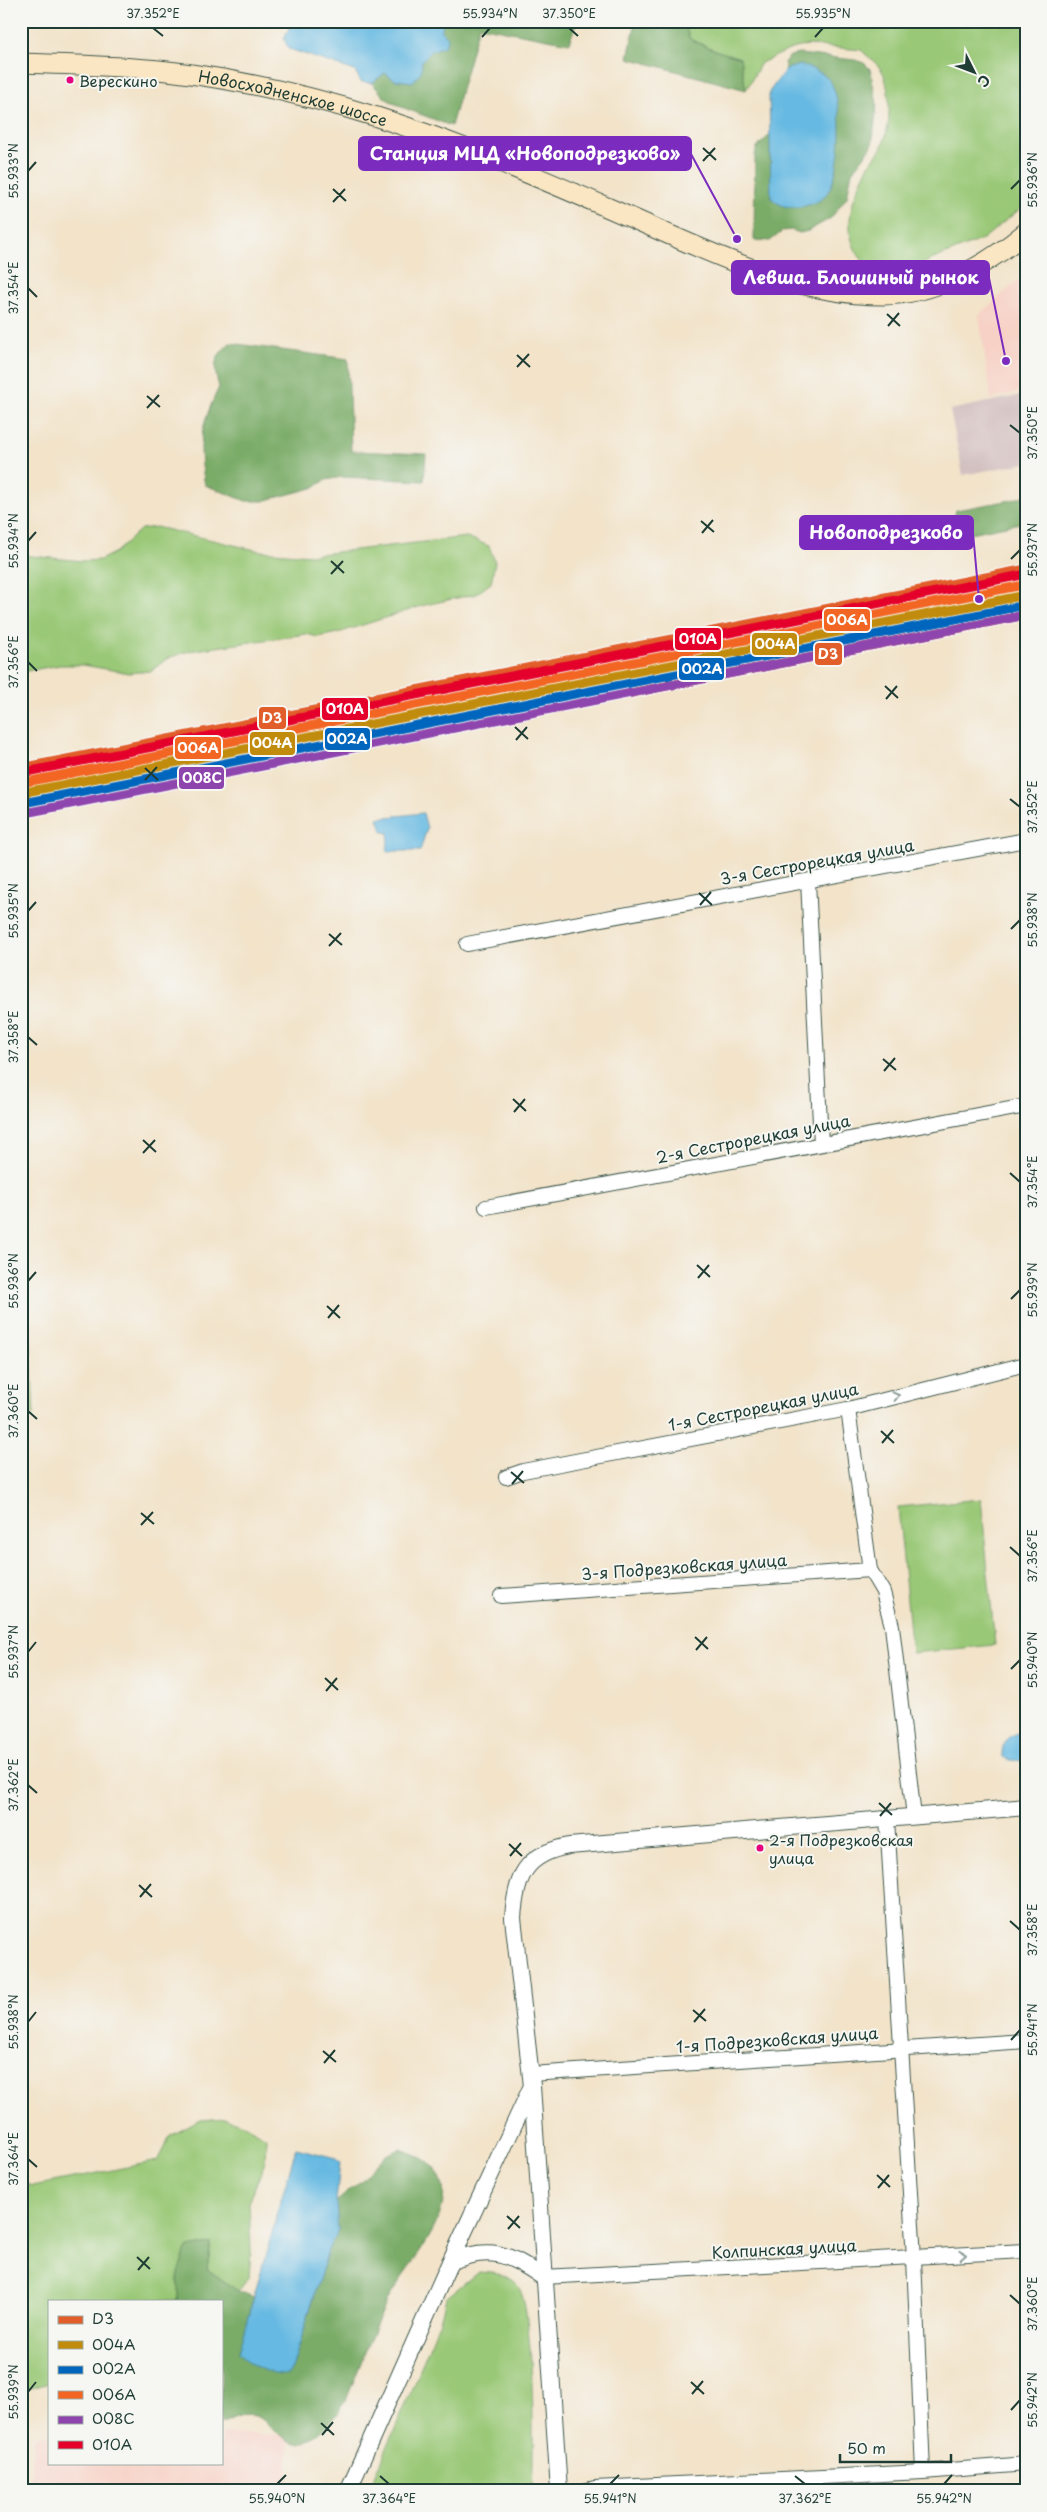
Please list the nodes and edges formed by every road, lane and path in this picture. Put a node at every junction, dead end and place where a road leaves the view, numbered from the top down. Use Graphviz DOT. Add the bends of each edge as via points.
graph roads {
  1 [pos="21,62"];
  2 [pos="1026,232"];
  3 [pos="1026,840"];
  4 [pos="808,881"];
  5 [pos="467,944"];
  6 [pos="1026,1106"];
  7 [pos="821,1143"];
  8 [pos="486,1207"];
  9 [pos="1026,1364"];
  10 [pos="848,1408"];
  11 [pos="506,1477"];
  12 [pos="870,1570"];
  13 [pos="501,1596"];
  14 [pos="1026,1807"];
  15 [pos="914,1817"];
  16 [pos="887,1819"];
  17 [pos="1026,2041"];
  18 [pos="901,2048"];
  19 [pos="531,2080"];
  20 [pos="1026,2251"];
  21 [pos="914,2258"];
  22 [pos="450,2262"];
  23 [pos="543,2277"];
  24 [pos="1026,2464"];
  25 [pos="923,2472"];
  26 [pos="348,2491"];
  27 [pos="559,2491"];
  28 [pos="583,2491"];
  1 -- 2 [label="main road, Новосходненское шоссе" via="191,74 310,97 380,118 474,153 739,263 831,290 884,295 919,291 952,279 983,262"];
  3 -- 4 [label="street, 3-я Сестрорецкая улица"];
  4 -- 5 [label="street, 3-я Сестрорецкая улица"];
  4 -- 7 [label="street"];
  6 -- 7 [label="street, 2-я Сестрорецкая улица"];
  7 -- 8 [label="street, 2-я Сестрорецкая улица"];
  10 -- 9 [label="street, 1-я Сестрорецкая улица, one-way"];
  10 -- 11 [label="street, 1-я Сестрорецкая улица" via="523,1471"];
  10 -- 12 [label="street"];
  12 -- 13 [label="street, 3-я Подрезковская улица"];
  12 -- 15 [label="street" via="884,1592 892,1626"];
  14 -- 15 [label="street"];
  15 -- 16 [label="street"];
  16 -- 18 [label="street"];
  16 -- 19 [label="street" via="551,1850 537,1856 520,1878 513,1918"];
  17 -- 18 [label="street, 1-я Подрезковская улица"];
  18 -- 19 [label="street, 1-я Подрезковская улица"];
  18 -- 21 [label="street"];
  19 -- 22 [label="street"];
  19 -- 23 [label="street"];
  21 -- 20 [label="street, Колпинская улица, one-way"];
  21 -- 23 [label="street, Колпинская улица"];
  21 -- 25 [label="street"];
  22 -- 23 [label="street" via="467,2255 499,2253"];
  22 -- 26 [label="street"];
  23 -- 27 [label="street"];
  24 -- 25 [label="street"];
  25 -- 28 [label="street"];
}
